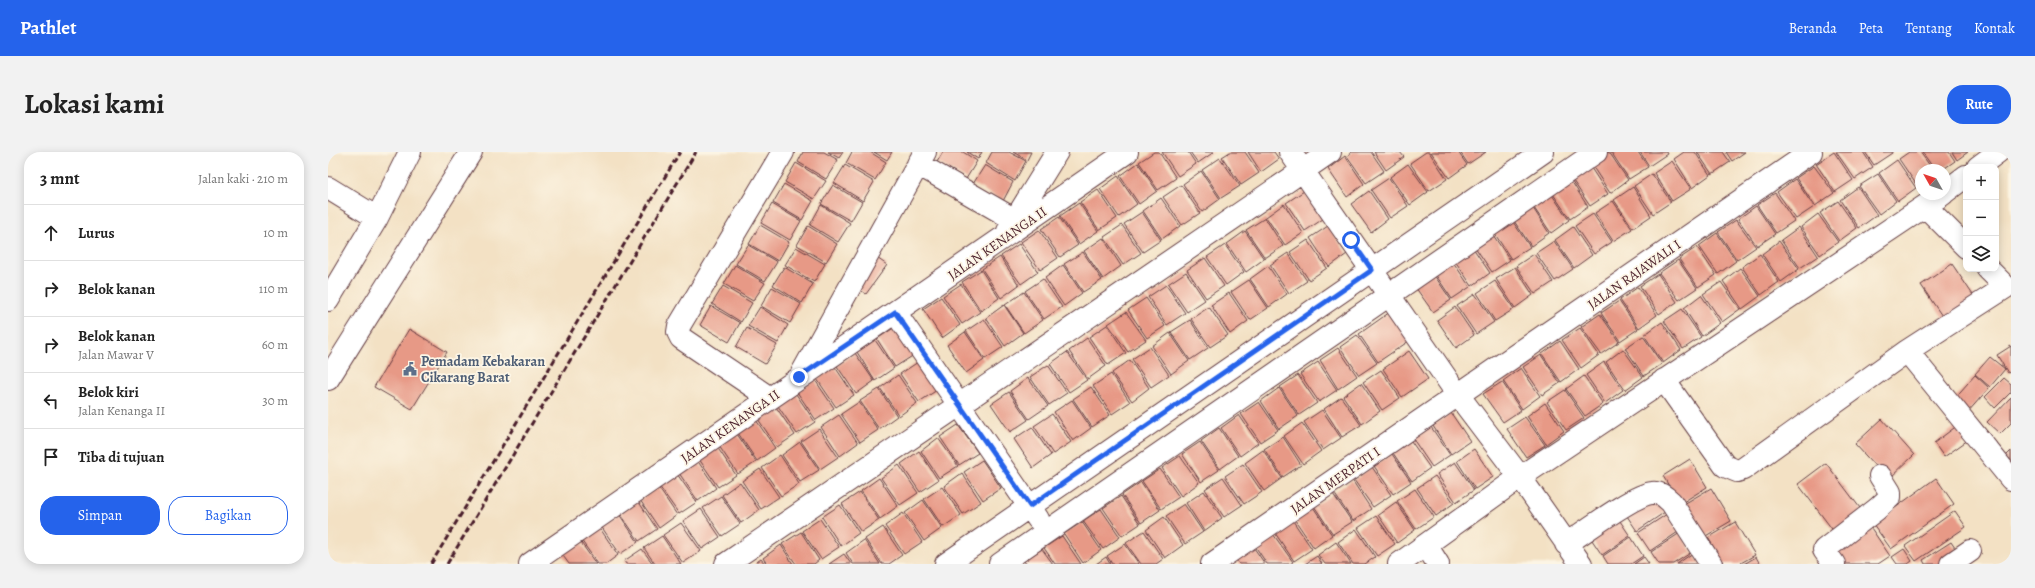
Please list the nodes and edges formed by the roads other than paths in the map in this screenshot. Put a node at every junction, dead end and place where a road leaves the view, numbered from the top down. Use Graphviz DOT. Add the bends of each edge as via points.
graph roads {
  1 [pos="410,152"];
  2 [pos="471,152"];
  3 [pos="783,152"];
  4 [pos="1056,152"];
  5 [pos="1127,152"];
  6 [pos="1290,152"];
  7 [pos="1330,152"];
  8 [pos="1543,152"];
  9 [pos="1596,152"];
  10 [pos="1811,152"];
  11 [pos="1998,152"];
  12 [pos="922,158"];
  13 [pos="1982,164"];
  14 [pos="1303,171"];
  15 [pos="1963,178"];
  16 [pos="1951,187"];
  17 [pos="328,188"];
  18 [pos="1934,200"];
  19 [pos="377,218"];
  20 [pos="1015,220"];
  21 [pos="1004,238"];
  22 [pos="1963,243"];
  23 [pos="1372,270"];
  24 [pos="1991,272"];
  25 [pos="2008,290"];
  26 [pos="1389,296"];
  27 [pos="328,300"];
  28 [pos="895,312"];
  29 [pos="1907,351"];
  30 [pos="799,377"];
  31 [pos="328,379"];
  32 [pos="1664,380"];
  33 [pos="1458,395"];
  34 [pos="770,398"];
  35 [pos="959,405"];
  36 [pos="1880,476"];
  37 [pos="1520,477"];
  38 [pos="2011,479"];
  39 [pos="1030,506"];
  40 [pos="1047,532"];
  41 [pos="1566,544"];
  42 [pos="1426,545"];
  43 [pos="1970,551"];
  44 [pos="530,564"];
  45 [pos="726,564"];
  46 [pos="946,564"];
  47 [pos="1000,564"];
  48 [pos="1212,564"];
  49 [pos="1399,564"];
  50 [pos="1438,564"];
  51 [pos="1581,564"];
  52 [pos="1711,564"];
  53 [pos="1834,564"];
  54 [pos="1950,564"];
  1 -- 19 [label="street"];
  2 -- 31 [label="street"];
  3 -- 34 [label="street" via="679,326 678,332 681,338"];
  4 -- 20 [label="street"];
  5 -- 21 [label="street, JALAN KENANGA II"];
  6 -- 14 [label="street"];
  7 -- 14 [label="street"];
  8 -- 23 [label="street"];
  9 -- 26 [label="street"];
  10 -- 33 [label="street, JALAN RAJAWALI I"];
  11 -- 13 [label="street"];
  12 -- 20 [label="street"];
  12 -- 30 [label="street"];
  14 -- 23 [label="street"];
  14 -- 35 [label="street"];
  15 -- 16 [label="street"];
  17 -- 19 [label="street"];
  18 -- 22 [label="street"];
  18 -- 32 [label="street"];
  19 -- 27 [label="street"];
  20 -- 21 [label="street"];
  21 -- 28 [label="street, JALAN KENANGA II"];
  23 -- 26 [label="street"];
  23 -- 39 [label="street"];
  24 -- 25 [label="street"];
  25 -- 29 [label="street"];
  26 -- 33 [label="street"];
  26 -- 40 [label="street"];
  28 -- 30 [label="street, JALAN KENANGA II"];
  28 -- 35 [label="street"];
  29 -- 32 [label="street" via="1742,470 1737,471 1725,466"];
  29 -- 38 [label="street"];
  30 -- 34 [label="street, JALAN KENANGA II"];
  32 -- 37 [label="street"];
  33 -- 37 [label="street"];
  33 -- 48 [label="street, JALAN MERPATI I"];
  34 -- 44 [label="street, JALAN KENANGA II"];
  35 -- 39 [label="street"];
  35 -- 45 [label="street"];
  36 -- 53 [label="street" via="1890,492 1890,497 1824,550"];
  37 -- 41 [label="street"];
  37 -- 42 [label="street"];
  39 -- 40 [label="street"];
  39 -- 46 [label="street"];
  40 -- 47 [label="street"];
  41 -- 51 [label="street"];
  41 -- 52 [label="street" via="1640,496 1658,493 1671,502"];
  42 -- 49 [label="street"];
  42 -- 50 [label="street"];
  43 -- 54 [label="street"];
}
